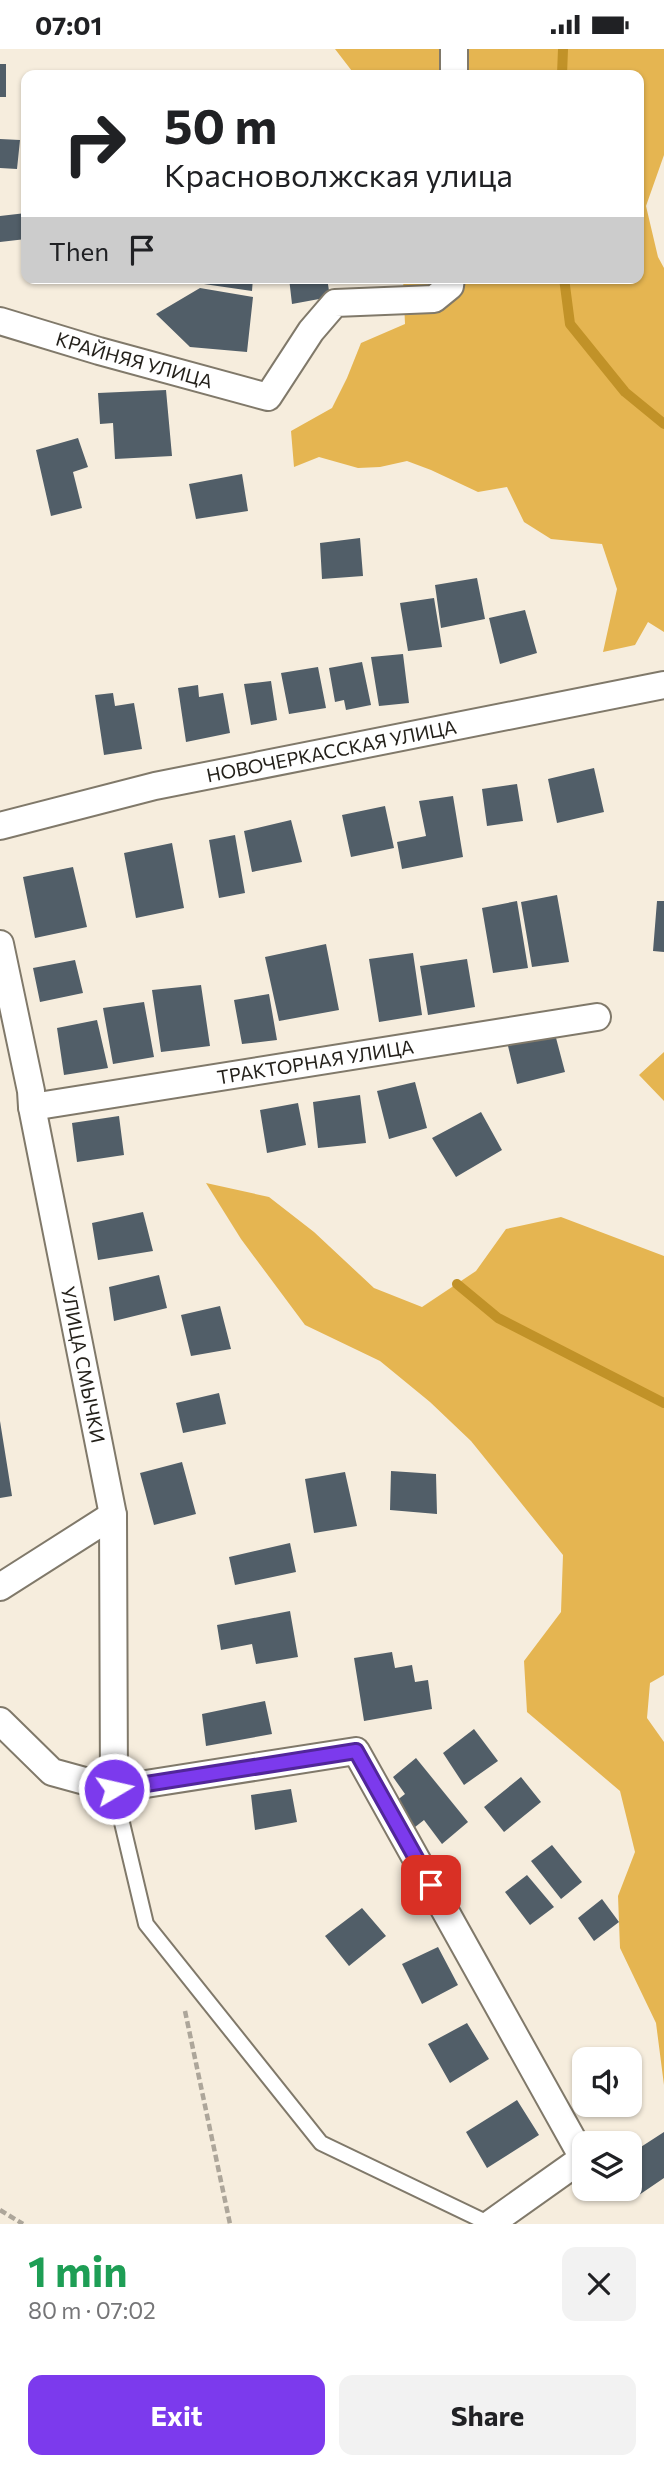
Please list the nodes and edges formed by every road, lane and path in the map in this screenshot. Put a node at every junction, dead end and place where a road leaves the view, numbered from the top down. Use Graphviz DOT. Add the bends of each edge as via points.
graph roads {
  1 [pos="454,49"];
  2 [pos="454,70"];
  3 [pos="450,284"];
  4 [pos="0,321"];
  5 [pos="664,685"];
  6 [pos="0,825"];
  7 [pos="0,944"];
  8 [pos="597,1017"];
  9 [pos="32,1107"];
  10 [pos="113,1515"];
  11 [pos="0,1587"];
  12 [pos="0,1721"];
  13 [pos="114,1789"];
  14 [pos="174,1959"];
  15 [pos="0,2210"];
  16 [pos="23,2224"];
  17 [pos="230,2224"];
  18 [pos="490,2224"];
  1 -- 2 [label="street"];
  3 -- 4 [label="street, КРАЙНЯЯ УЛИЦА" via="434,299 335,303 268,397"];
  5 -- 6 [label="street, НОВОЧЕРКАССКАЯ УЛИЦА" via="155,786"];
  7 -- 9 [label="street, УЛИЦА СМЫЧКИ"];
  8 -- 9 [label="street, ТРАКТОРНАЯ УЛИЦА"];
  9 -- 10 [label="street, УЛИЦА СМЫЧКИ"];
  10 -- 11 [label="street"];
  10 -- 13 [label="street, УЛИЦА СМЫЧКИ"];
  12 -- 13 [label="street" via="52,1772"];
  13 -- 14 [label="lane" via="146,1924"];
  13 -- 18 [label="street" via="356,1751 583,2158"];
  14 -- 17 [label="path"];
  14 -- 18 [label="lane" via="321,2143"];
  15 -- 16 [label="path"];
}
